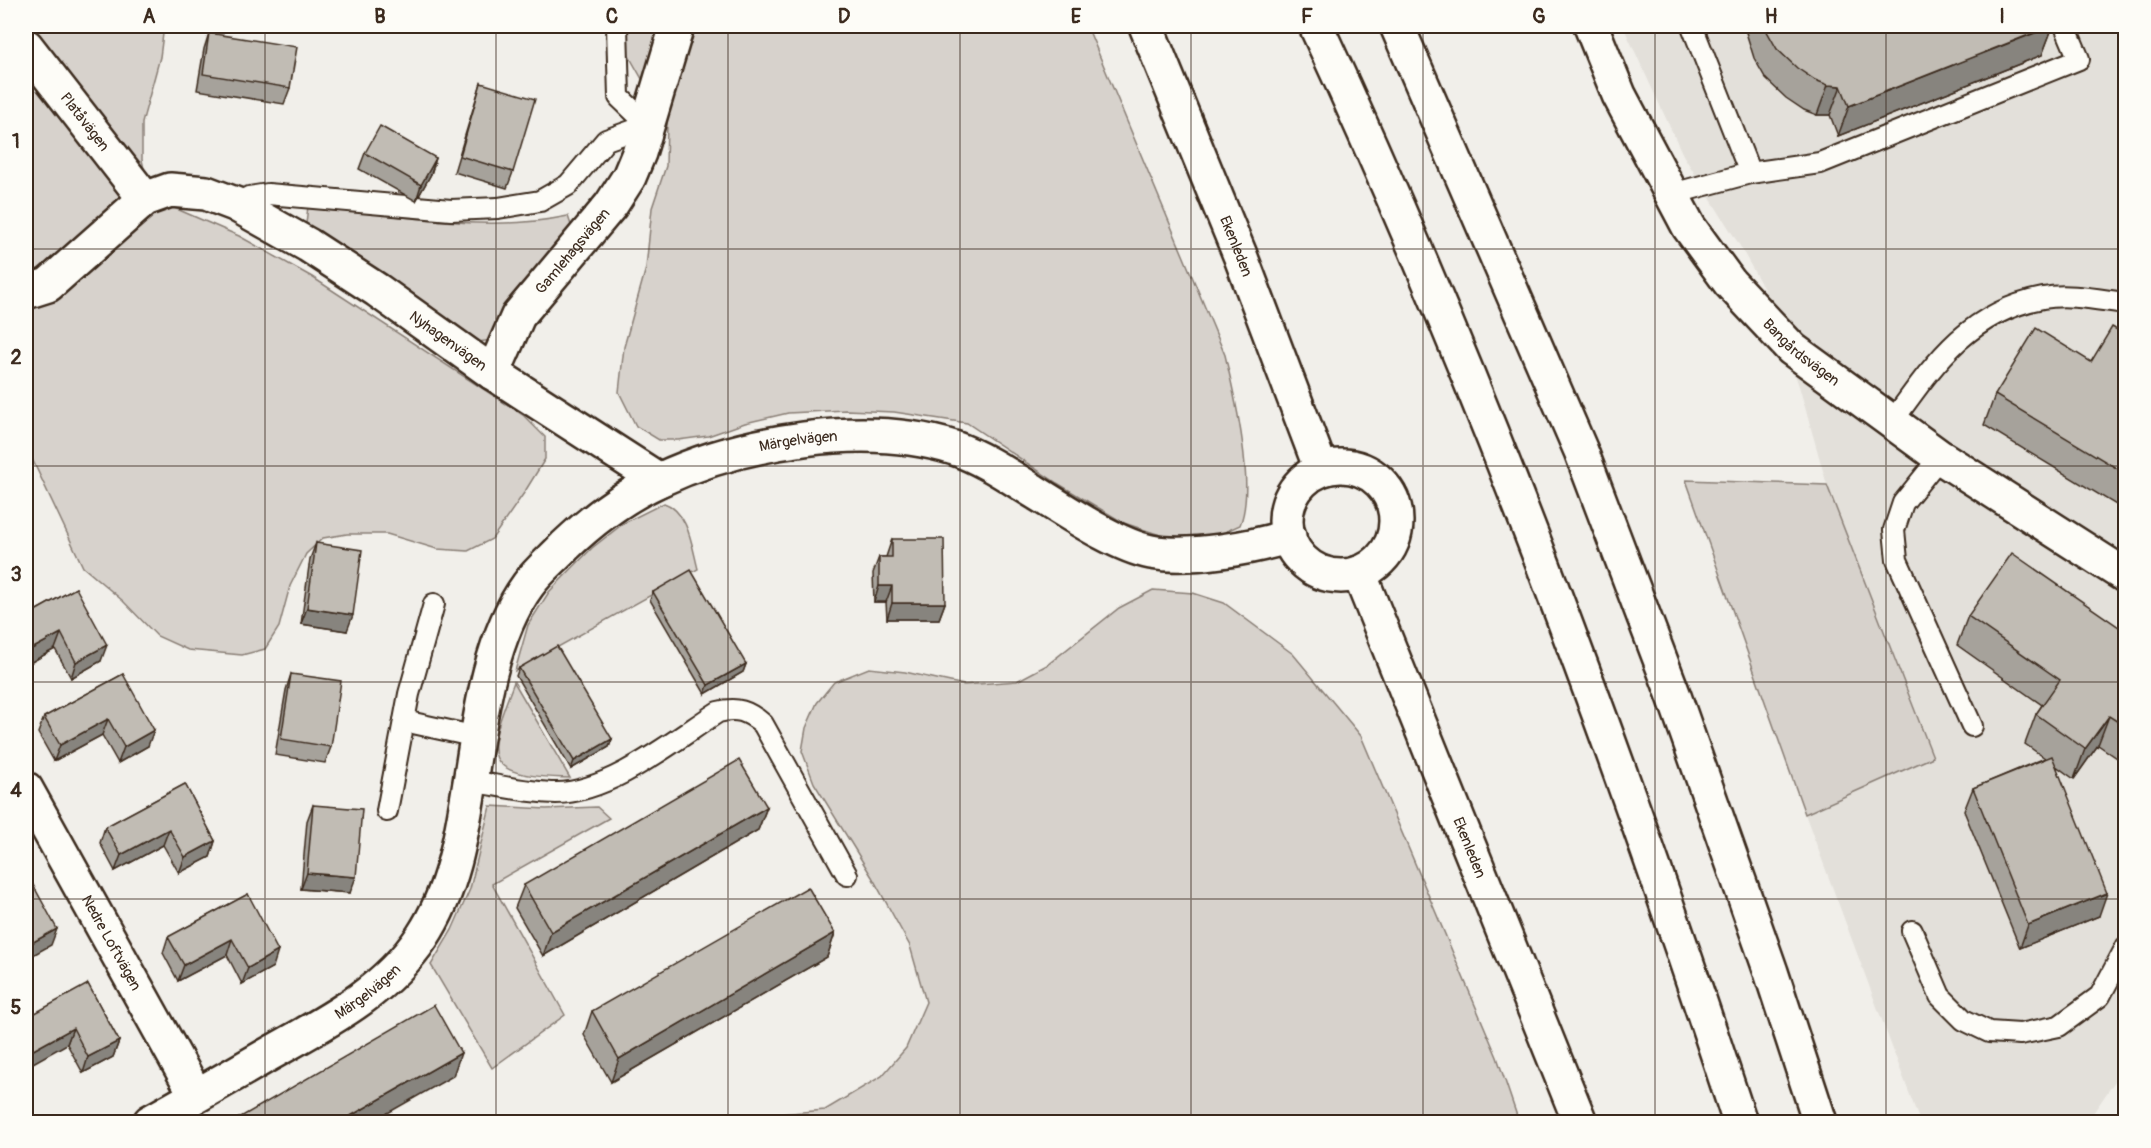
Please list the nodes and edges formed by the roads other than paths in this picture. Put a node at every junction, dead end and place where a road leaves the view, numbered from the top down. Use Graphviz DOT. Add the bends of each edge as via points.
graph roads {
  1 [pos="617,26"];
  2 [pos="677,26"];
  3 [pos="1146,26"];
  4 [pos="1316,26"];
  5 [pos="1397,26"];
  6 [pos="1591,26"];
  7 [pos="1692,26"];
  8 [pos="2065,26"];
  9 [pos="26,46"];
  10 [pos="648,125"];
  11 [pos="1750,173"];
  12 [pos="1672,194"];
  13 [pos="145,199"];
  14 [pos="235,204"];
  15 [pos="26,292"];
  16 [pos="2126,303"];
  17 [pos="493,373"];
  18 [pos="1892,422"];
  19 [pos="1940,457"];
  20 [pos="1322,470"];
  21 [pos="659,480"];
  22 [pos="1289,536"];
  23 [pos="1359,573"];
  24 [pos="2126,576"];
  25 [pos="434,604"];
  26 [pos="404,721"];
  27 [pos="1972,726"];
  28 [pos="477,737"];
  29 [pos="470,781"];
  30 [pos="26,789"];
  31 [pos="387,811"];
  32 [pos="848,875"];
  33 [pos="1912,931"];
  34 [pos="2126,946"];
  35 [pos="196,1095"];
  36 [pos="157,1121"];
  37 [pos="1580,1122"];
  38 [pos="1740,1122"];
  39 [pos="1820,1122"];
  1 -- 10 [label="lane" via="619,97"];
  2 -- 10 [label="main road, Gamlehagsvägen"];
  3 -- 20 [label="main road, Ekenleden"];
  4 -- 38 [label="main road" via="1359,118 1512,484 1602,720"];
  5 -- 39 [label="main road" via="1581,452 1674,696"];
  6 -- 12 [label="main road, Bangårdsvägen" via="1619,95"];
  7 -- 11 [label="lane"];
  8 -- 11 [label="lane" via="2079,59 1820,163"];
  9 -- 13 [label="main road, Platåvägen"];
  10 -- 14 [label="lane" via="606,140 568,185 540,201 451,210 268,194"];
  10 -- 17 [label="main road, Gamlehagsvägen" via="629,177 611,205 518,316"];
  11 -- 12 [label="lane"];
  12 -- 18 [label="main road, Bangårdsvägen" via="1689,227 1730,284 1792,349"];
  13 -- 14 [label="main road, Nyhagenvägen" via="170,190 186,190"];
  13 -- 15 [label="main road, Nyhagenvägen" via="48,285"];
  14 -- 17 [label="main road, Nyhagenvägen" via="308,245"];
  16 -- 18 [label="lane" via="2045,297 2006,309 1972,327 1939,357"];
  17 -- 21 [label="main road, Nyhagenvägen"];
  18 -- 19 [label="main road, Bangårdsvägen"];
  19 -- 24 [label="main road, Bangårdsvägen"];
  19 -- 27 [label="lane" via="1904,503 1894,530 1897,561"];
  20 -- 22 [label="main road" via="1296,490 1286,521"];
  20 -- 23 [label="main road" via="1356,468 1378,481 1394,502 1394,536 1387,552 1375,565"];
  21 -- 22 [label="main road, Märgelvägen" via="766,446 875,435 954,449 993,466 1123,542 1149,552 1181,555 1265,544"];
  21 -- 28 [label="main road, Märgelvägen" via="604,511 526,586 495,656"];
  22 -- 23 [label="main road" via="1296,553 1308,565 1342,576"];
  23 -- 37 [label="main road, Ekenleden"];
  25 -- 26 [label="lane" via="421,642"];
  26 -- 28 [label="lane"];
  26 -- 31 [label="lane"];
  28 -- 29 [label="main road, Märgelvägen"];
  29 -- 32 [label="lane" via="555,793 580,790 635,764 718,712 731,708 749,712 763,724"];
  29 -- 35 [label="main road, Märgelvägen" via="461,843 446,893 423,936 398,968 360,1002"];
  30 -- 35 [label="main road, Nedre Loftvägen"];
  33 -- 34 [label="lane" via="1940,996 1964,1020 1989,1032 2020,1034 2059,1026 2100,996"];
  35 -- 36 [label="main road, Märgelvägen"];
}
